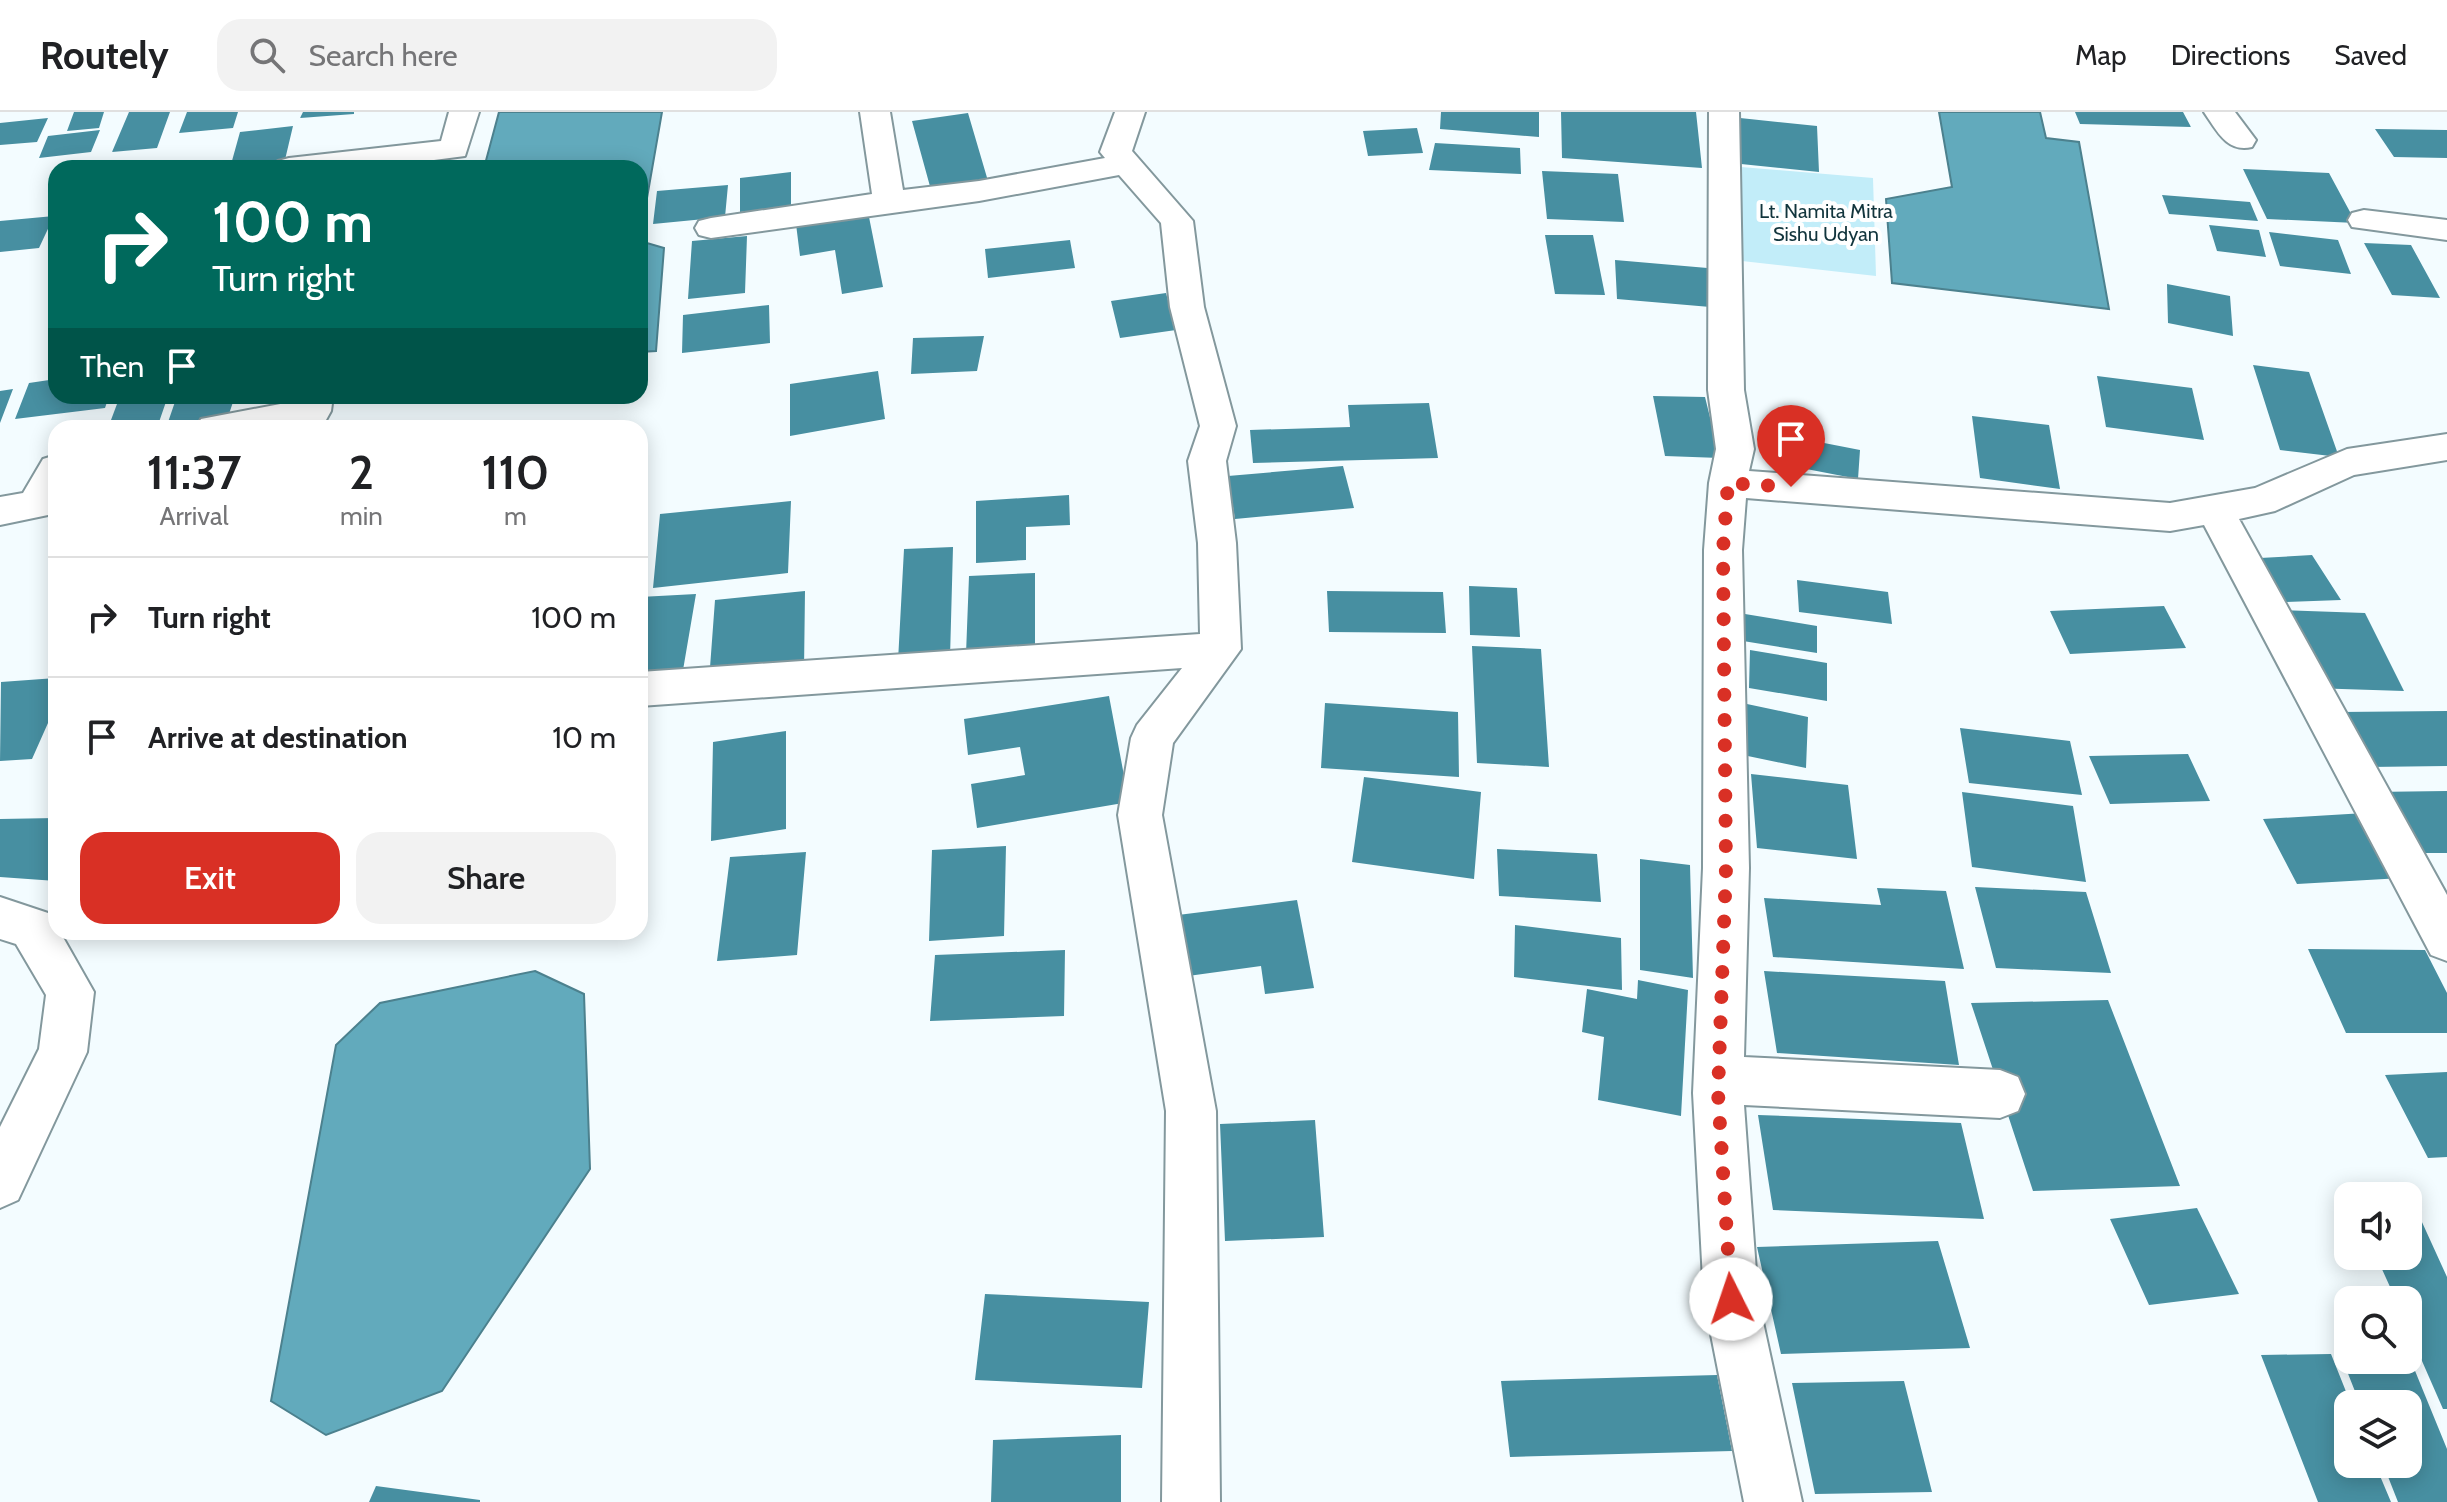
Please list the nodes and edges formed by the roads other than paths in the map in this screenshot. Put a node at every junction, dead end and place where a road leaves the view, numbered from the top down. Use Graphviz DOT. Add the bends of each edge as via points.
graph roads {
  1 [pos="464,112"];
  2 [pos="875,112"];
  3 [pos="1130,112"];
  4 [pos="1724,112"];
  5 [pos="2219,112"];
  6 [pos="2241,140"];
  7 [pos="381,160"];
  8 [pos="1126,164"];
  9 [pos="889,202"];
  10 [pos="2364,220"];
  11 [pos="711,228"];
  12 [pos="2447,230"];
  13 [pos="314,404"];
  14 [pos="261,420"];
  15 [pos="2447,447"];
  16 [pos="48,483"];
  17 [pos="1728,483"];
  18 [pos="2214,509"];
  19 [pos="0,511"];
  20 [pos="1221,649"];
  21 [pos="648,688"];
  22 [pos="0,918"];
  23 [pos="2447,940"];
  24 [pos="1720,1080"];
  25 [pos="2000,1094"];
  26 [pos="0,1182"];
  27 [pos="1191,1502"];
  28 [pos="1773,1502"];
  1 -- 7 [label="street" via="454,149"];
  2 -- 9 [label="street"];
  3 -- 8 [label="street" via="1116,152"];
  4 -- 17 [label="street" via="1726,390 1735,449"];
  5 -- 6 [label="street"];
  8 -- 9 [label="street"];
  8 -- 20 [label="street" via="1177,221 1187,307 1218,426 1207,461"];
  9 -- 11 [label="street"];
  10 -- 12 [label="street"];
  13 -- 14 [label="street" via="313,411"];
  15 -- 18 [label="street" via="2347,463 2262,501"];
  16 -- 19 [label="street" via="35,505"];
  17 -- 18 [label="street" via="2170,517"];
  17 -- 24 [label="street" via="1723,550 1726,868"];
  18 -- 23 [label="street"];
  20 -- 21 [label="street"];
  20 -- 27 [label="street" via="1152,738 1140,815 1191,1111"];
  22 -- 26 [label="street" via="32,928 70,992 63,1052"];
  24 -- 25 [label="street"];
  24 -- 28 [label="street" via="1731,1299"];
}
